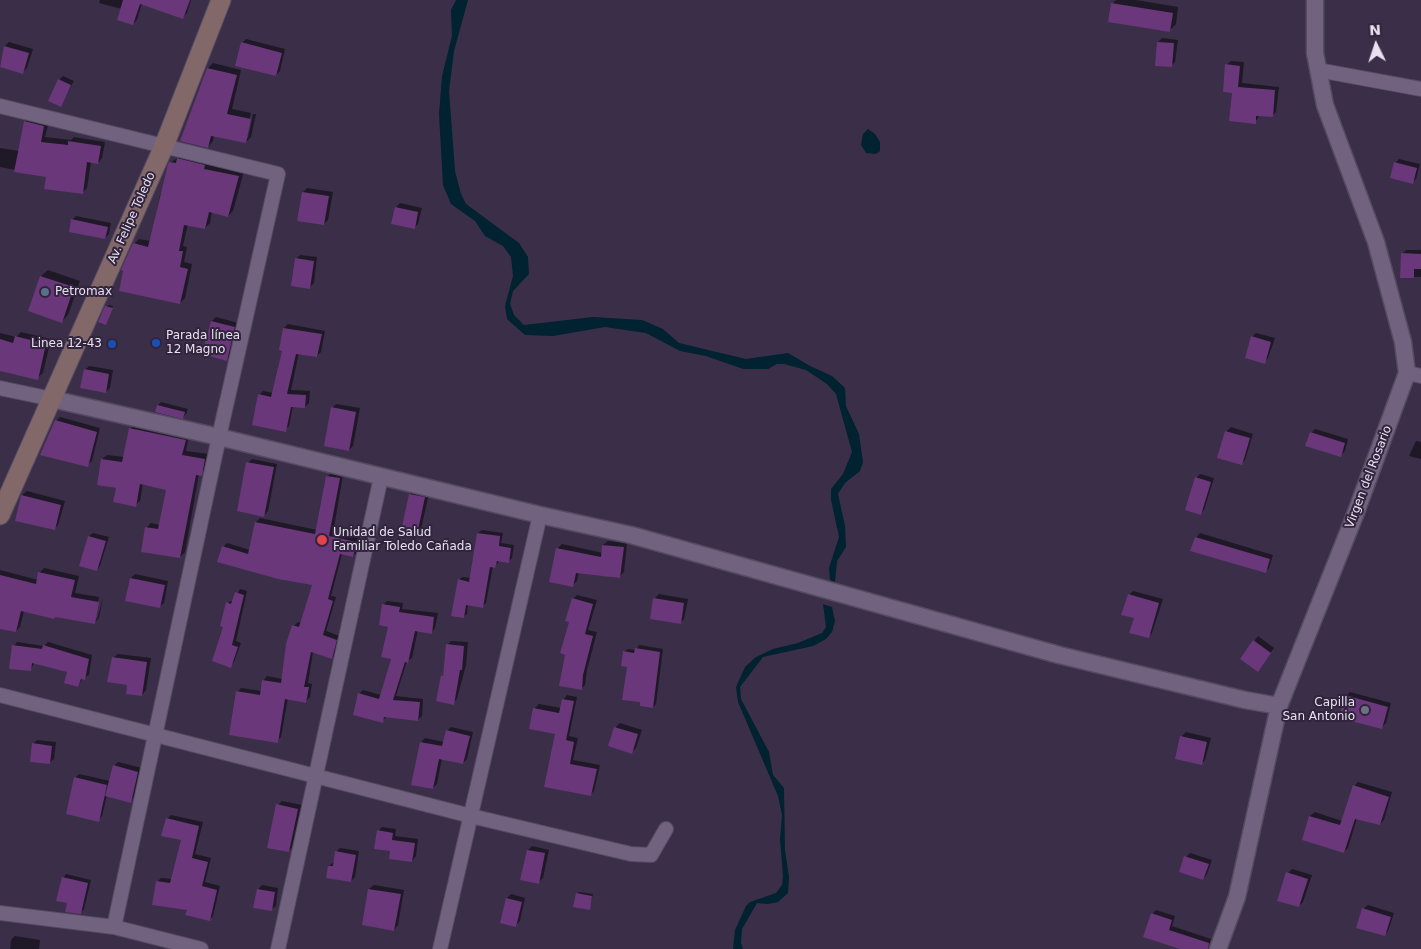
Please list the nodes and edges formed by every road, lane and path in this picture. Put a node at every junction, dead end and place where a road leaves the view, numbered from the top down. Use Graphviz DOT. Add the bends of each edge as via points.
graph roads {
  1 [pos="221,0"];
  2 [pos="1314,0"];
  3 [pos="1318,70"];
  4 [pos="1421,89"];
  5 [pos="0,106"];
  6 [pos="164,146"];
  7 [pos="1414,375"];
  8 [pos="0,388"];
  9 [pos="52,399"];
  10 [pos="218,436"];
  11 [pos="381,477"];
  12 [pos="0,515"];
  13 [pos="540,516"];
  14 [pos="0,695"];
  15 [pos="1279,706"];
  16 [pos="154,734"];
  17 [pos="318,777"];
  18 [pos="471,816"];
  19 [pos="666,830"];
  20 [pos="0,913"];
  21 [pos="114,927"];
  22 [pos="201,949"];
  23 [pos="278,949"];
  24 [pos="440,949"];
  25 [pos="1218,949"];
  1 -- 6 [label="main road, Av. Felipe Toledo"];
  2 -- 3 [label="street, Virgen del Rosario"];
  3 -- 4 [label="street"];
  3 -- 7 [label="street, Virgen del Rosario" via="1325,105 1376,242"];
  5 -- 6 [label="street"];
  6 -- 9 [label="main road, Av. Felipe Toledo"];
  6 -- 10 [label="street" via="278,174"];
  7 -- 15 [label="street, Virgen del Rosario" via="1400,395"];
  8 -- 9 [label="street"];
  9 -- 10 [label="street"];
  9 -- 12 [label="main road, Av. Felipe Toledo"];
  10 -- 11 [label="street"];
  10 -- 16 [label="street"];
  11 -- 13 [label="street"];
  11 -- 17 [label="street"];
  13 -- 15 [label="street" via="631,535 1059,655"];
  13 -- 18 [label="street"];
  14 -- 16 [label="street"];
  15 -- 25 [label="street, Virgen del Rosario" via="1238,897"];
  16 -- 17 [label="street"];
  16 -- 21 [label="street"];
  17 -- 18 [label="street"];
  17 -- 23 [label="street"];
  18 -- 19 [label="street" via="630,854 651,855"];
  18 -- 24 [label="street"];
  20 -- 21 [label="street"];
  21 -- 22 [label="street"];
}
